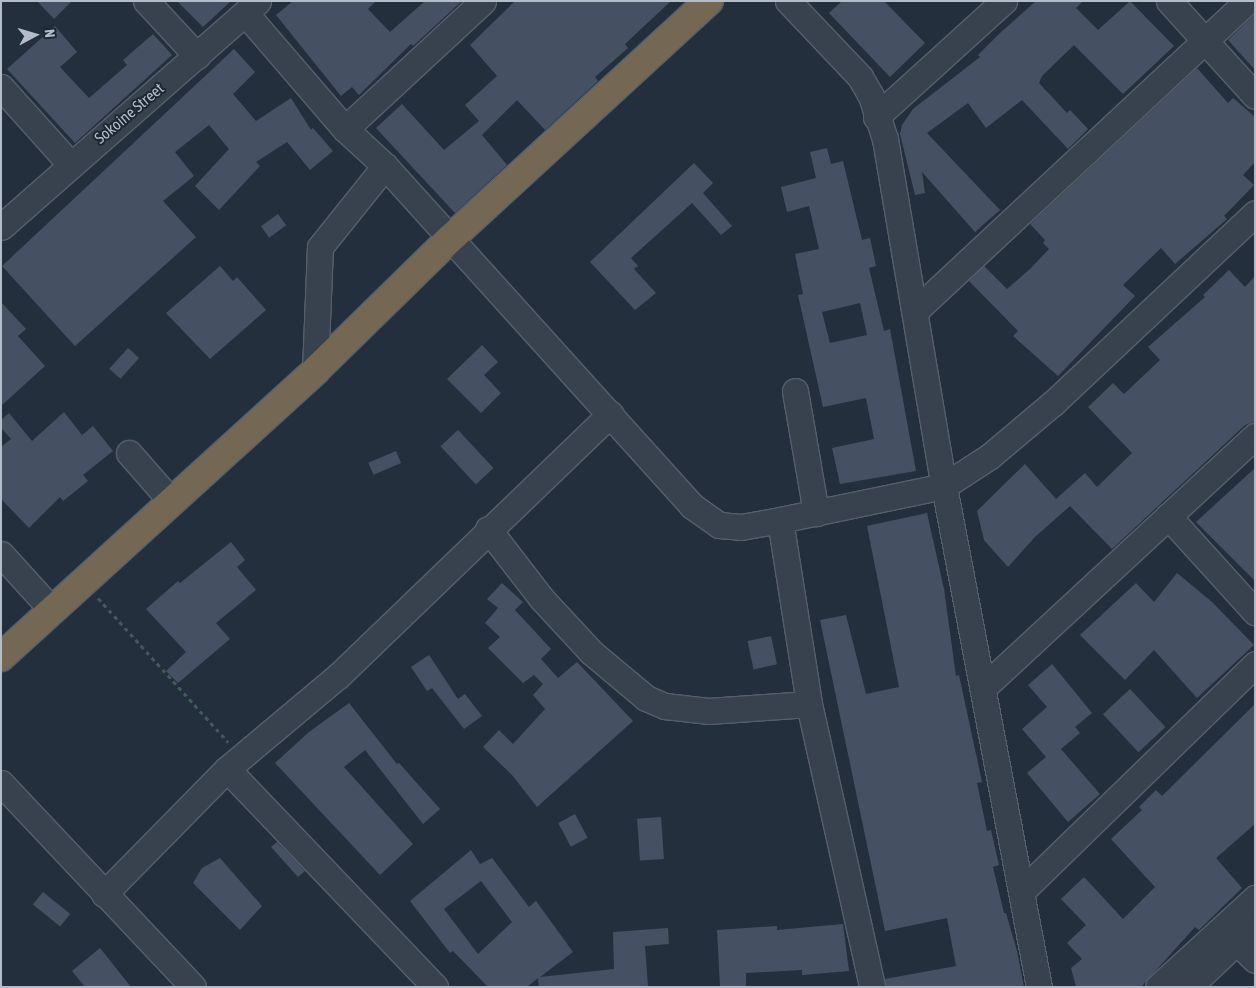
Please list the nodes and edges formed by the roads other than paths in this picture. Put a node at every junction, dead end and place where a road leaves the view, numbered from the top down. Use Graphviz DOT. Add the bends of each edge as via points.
graph roads {
  1 [pos="146,1"];
  2 [pos="483,1"];
  3 [pos="709,1"];
  4 [pos="788,1"];
  5 [pos="1004,1"];
  6 [pos="1169,1"];
  7 [pos="1248,1"];
  8 [pos="252,8"];
  9 [pos="1207,41"];
  10 [pos="197,56"];
  11 [pos="1,87"];
  12 [pos="1255,96"];
  13 [pos="876,118"];
  14 [pos="345,129"];
  15 [pos="70,164"];
  16 [pos="385,166"];
  17 [pos="1255,213"];
  18 [pos="1,227"];
  19 [pos="450,238"];
  20 [pos="915,311"];
  21 [pos="315,371"];
  22 [pos="795,391"];
  23 [pos="610,414"];
  24 [pos="1255,436"];
  25 [pos="129,453"];
  26 [pos="944,486"];
  27 [pos="172,501"];
  28 [pos="816,513"];
  29 [pos="1168,516"];
  30 [pos="780,520"];
  31 [pos="488,529"];
  32 [pos="1,554"];
  33 [pos="52,610"];
  34 [pos="1255,612"];
  35 [pos="1,657"];
  36 [pos="1255,664"];
  37 [pos="985,686"];
  38 [pos="809,704"];
  39 [pos="235,763"];
  40 [pos="1,783"];
  41 [pos="1023,890"];
  42 [pos="104,894"];
  43 [pos="1255,898"];
  44 [pos="1255,924"];
  45 [pos="1230,935"];
  46 [pos="1255,960"];
  47 [pos="193,987"];
  48 [pos="435,987"];
  49 [pos="872,987"];
  50 [pos="1039,987"];
  51 [pos="1158,987"];
  52 [pos="1189,987"];
  1 -- 10 [label="street"];
  2 -- 14 [label="street"];
  3 -- 19 [label="highway"];
  4 -- 13 [label="street" via="860,77"];
  5 -- 13 [label="street"];
  6 -- 9 [label="street"];
  7 -- 9 [label="street"];
  8 -- 10 [label="street, Sokoine Street"];
  8 -- 14 [label="street"];
  9 -- 12 [label="street"];
  9 -- 20 [label="street"];
  10 -- 15 [label="street, Sokoine Street"];
  11 -- 15 [label="street"];
  13 -- 20 [label="street" via="885,139"];
  14 -- 16 [label="street"];
  15 -- 18 [label="street, Sokoine Street"];
  16 -- 19 [label="street"];
  16 -- 21 [label="street" via="320,247"];
  17 -- 26 [label="street" via="1053,403 990,456"];
  19 -- 21 [label="highway"];
  19 -- 23 [label="street"];
  20 -- 26 [label="street"];
  21 -- 27 [label="highway"];
  22 -- 28 [label="street"];
  23 -- 30 [label="street" via="692,506 720,525 741,527"];
  23 -- 31 [label="street"];
  24 -- 29 [label="street"];
  25 -- 27 [label="street"];
  26 -- 28 [label="street"];
  26 -- 37 [label="street"];
  27 -- 33 [label="highway"];
  28 -- 30 [label="street"];
  29 -- 34 [label="street"];
  29 -- 37 [label="street"];
  30 -- 38 [label="street"];
  31 -- 38 [label="street" via="542,599 591,652 646,698 665,706 708,712"];
  31 -- 39 [label="street" via="338,676"];
  32 -- 33 [label="street"];
  33 -- 35 [label="highway"];
  36 -- 41 [label="street"];
  37 -- 41 [label="street"];
  38 -- 49 [label="street"];
  39 -- 42 [label="street"];
  39 -- 48 [label="street"];
  40 -- 42 [label="street"];
  41 -- 50 [label="street"];
  42 -- 47 [label="street"];
  43 -- 45 [label="street"];
  44 -- 45 [label="street"];
  45 -- 46 [label="street"];
  45 -- 51 [label="street"];
  45 -- 52 [label="street"];
}
